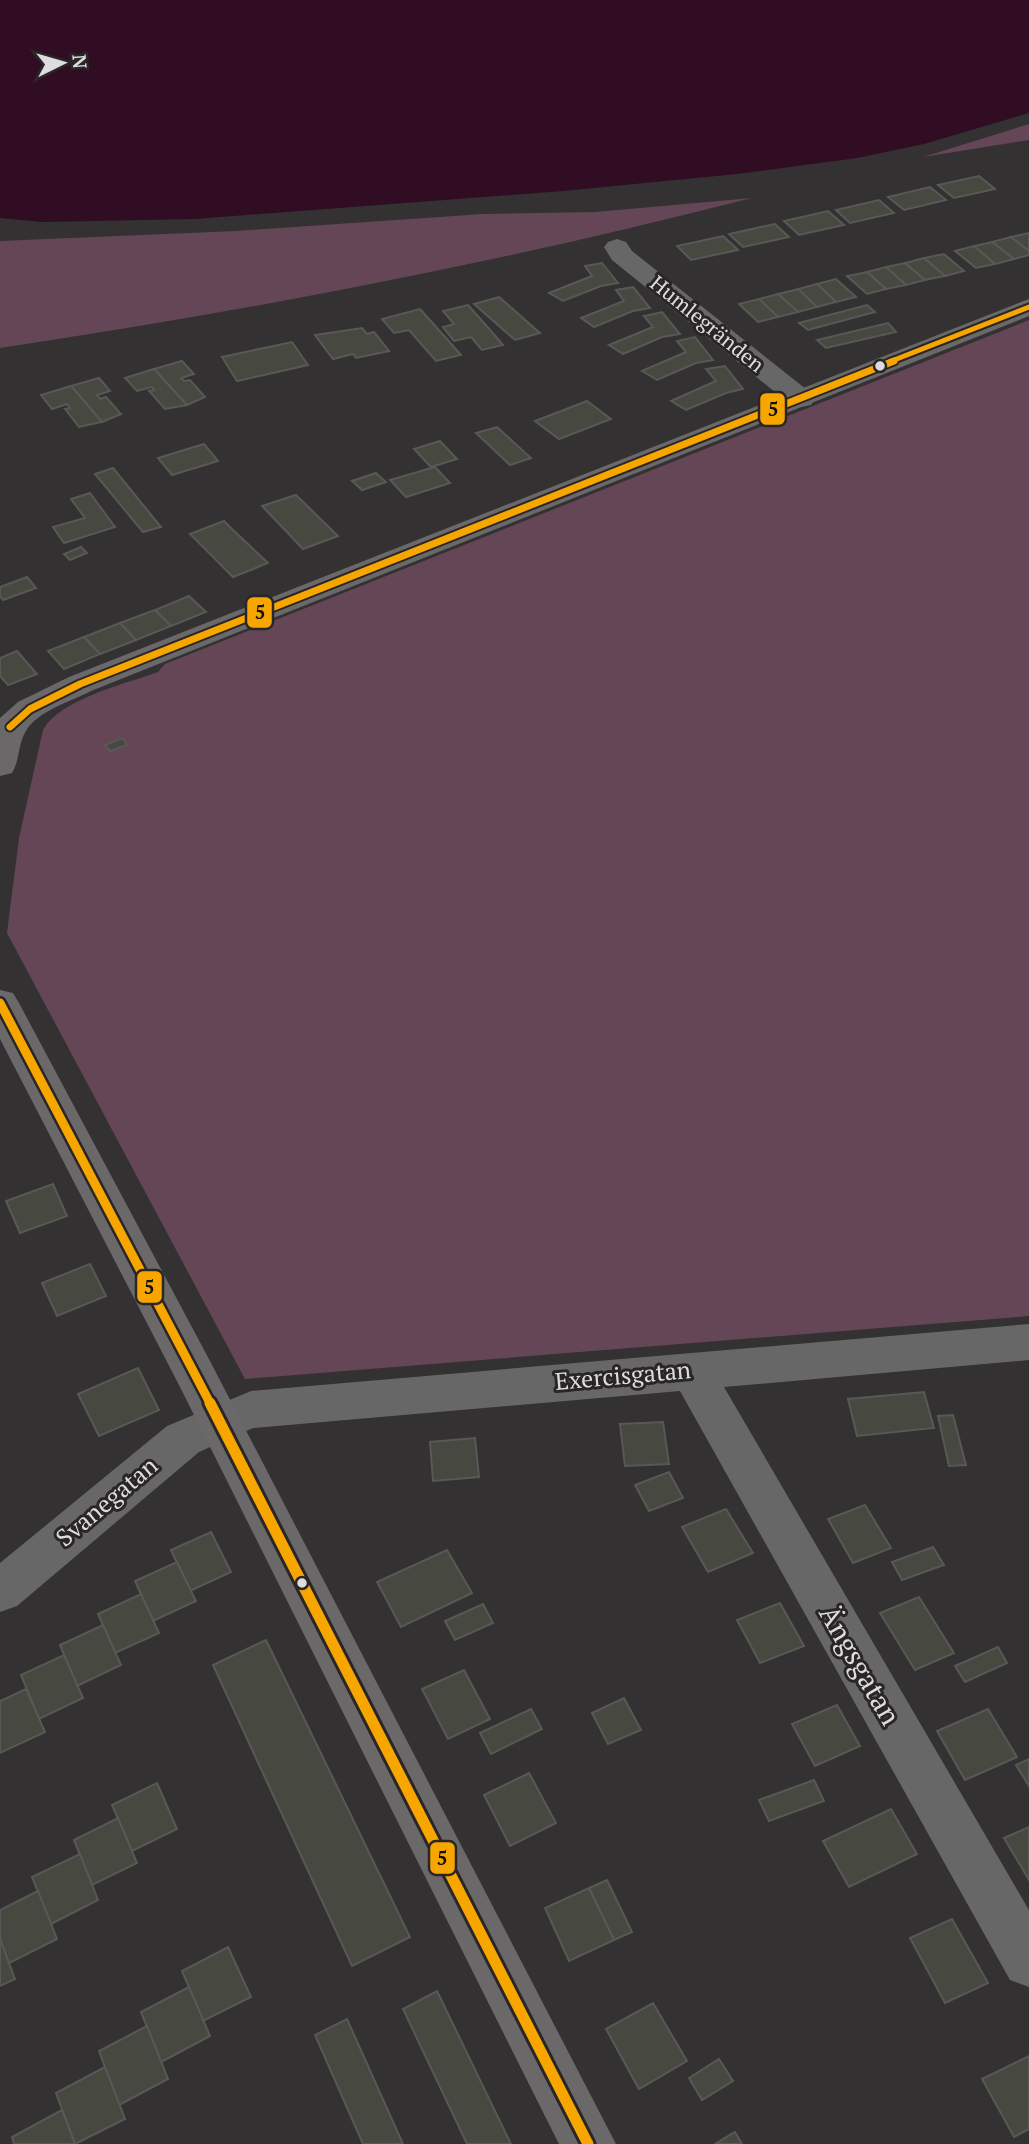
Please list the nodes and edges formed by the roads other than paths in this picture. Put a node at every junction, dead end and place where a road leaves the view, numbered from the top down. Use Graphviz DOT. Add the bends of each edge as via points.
graph roads {
  1 [pos="617,247"];
  2 [pos="1029,307"];
  3 [pos="801,399"];
  4 [pos="5,729"];
  5 [pos="0,765"];
  6 [pos="1,1009"];
  7 [pos="1029,1342"];
  8 [pos="691,1370"];
  9 [pos="218,1422"];
  10 [pos="0,1591"];
  11 [pos="1029,1961"];
  12 [pos="588,2144"];
  1 -- 3 [label="street, Humlegränden" via="621,255"];
  2 -- 3 [label="street"];
  3 -- 4 [label="street" via="80,684 30,709"];
  4 -- 5 [label="street"];
  6 -- 9 [label="street"];
  7 -- 8 [label="street, Exercisgatan"];
  8 -- 9 [label="street, Exercisgatan" via="251,1410"];
  8 -- 11 [label="street, Ängsgatan"];
  9 -- 10 [label="street, Svanegatan" via="183,1439"];
  9 -- 12 [label="street"];
}
